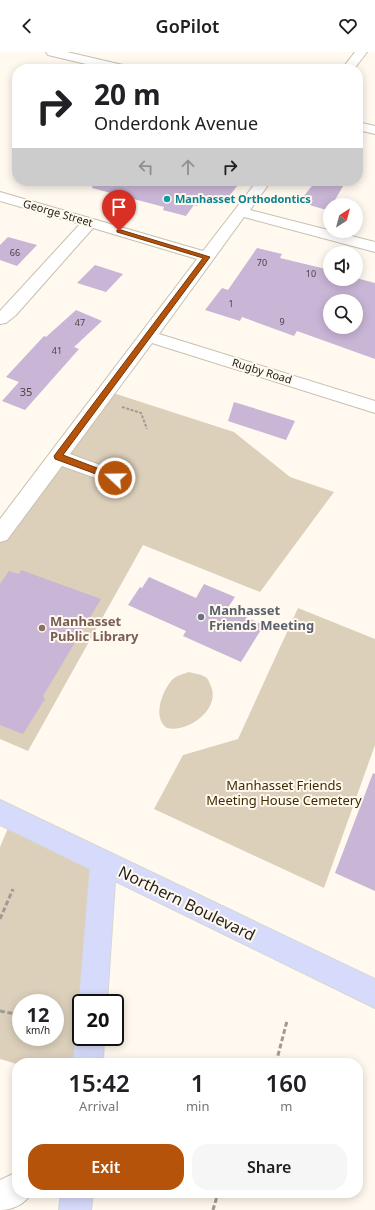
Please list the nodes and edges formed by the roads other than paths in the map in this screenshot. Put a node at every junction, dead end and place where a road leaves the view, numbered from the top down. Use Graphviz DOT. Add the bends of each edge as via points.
graph roads {
  1 [pos="52,52"];
  2 [pos="361,52"];
  3 [pos="102,64"];
  4 [pos="352,64"];
  5 [pos="363,127"];
  6 [pos="375,130"];
  7 [pos="260,186"];
  8 [pos="0,196"];
  9 [pos="241,212"];
  10 [pos="90,222"];
  11 [pos="375,247"];
  12 [pos="207,257"];
  13 [pos="0,319"];
  14 [pos="148,336"];
  15 [pos="375,407"];
  16 [pos="58,456"];
  17 [pos="115,478"];
  18 [pos="0,534"];
  19 [pos="0,812"];
  20 [pos="102,862"];
  21 [pos="94,994"];
  22 [pos="375,994"];
  23 [pos="89,1046"];
  24 [pos="88,1058"];
  25 [pos="12,1191"];
  26 [pos="0,1198"];
  27 [pos="76,1198"];
  28 [pos="75,1210"];
  1 -- 3 [label="street"];
  2 -- 4 [label="street"];
  5 -- 6 [label="street"];
  7 -- 9 [label="street"];
  8 -- 10 [label="street, George Street"];
  9 -- 11 [label="street"];
  9 -- 12 [label="street"];
  10 -- 12 [label="street, George Street"];
  10 -- 13 [label="street"];
  12 -- 14 [label="street"];
  14 -- 15 [label="street, Rugby Road"];
  14 -- 16 [label="street"];
  16 -- 17 [label="street"];
  16 -- 18 [label="street"];
  19 -- 20 [label="main road, Northern Boulevard"];
  20 -- 21 [label="main road"];
  20 -- 22 [label="main road, Northern Boulevard"];
  23 -- 24 [label="main road"];
  25 -- 26 [label="street"];
  27 -- 28 [label="main road"];
}
